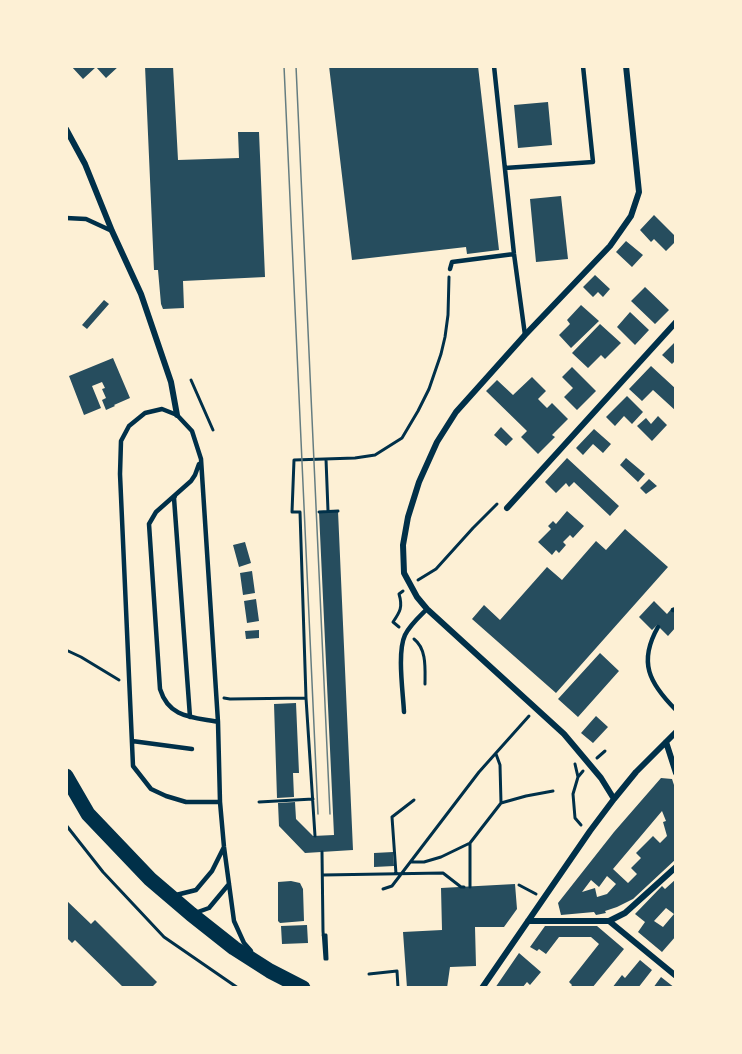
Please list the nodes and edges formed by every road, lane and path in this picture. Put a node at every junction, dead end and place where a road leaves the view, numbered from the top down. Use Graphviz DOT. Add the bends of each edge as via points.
graph roads {
  1 [pos="494,66"];
  2 [pos="583,66"];
  3 [pos="626,66"];
  4 [pos="66,129"];
  5 [pos="505,168"];
  6 [pos="66,218"];
  7 [pos="112,231"];
  8 [pos="514,254"];
  9 [pos="450,269"];
  10 [pos="676,322"];
  11 [pos="525,335"];
  12 [pos="191,380"];
  13 [pos="177,415"];
  14 [pos="213,430"];
  15 [pos="201,459"];
  16 [pos="326,459"];
  17 [pos="178,492"];
  18 [pos="507,508"];
  19 [pos="328,511"];
  20 [pos="338,511"];
  21 [pos="319,512"];
  22 [pos="473,528"];
  23 [pos="427,609"];
  24 [pos="658,627"];
  25 [pos="66,650"];
  26 [pos="129,687"];
  27 [pos="216,696"];
  28 [pos="306,698"];
  29 [pos="536,708"];
  30 [pos="676,710"];
  31 [pos="404,712"];
  32 [pos="190,717"];
  33 [pos="218,722"];
  34 [pos="676,732"];
  35 [pos="132,741"];
  36 [pos="666,742"];
  37 [pos="192,749"];
  38 [pos="496,754"];
  39 [pos="676,773"];
  40 [pos="66,776"];
  41 [pos="578,777"];
  42 [pos="553,791"];
  43 [pos="313,799"];
  44 [pos="614,799"];
  45 [pos="414,800"];
  46 [pos="220,802"];
  47 [pos="259,802"];
  48 [pos="501,803"];
  49 [pos="66,825"];
  50 [pos="590,831"];
  51 [pos="315,836"];
  52 [pos="470,843"];
  53 [pos="224,848"];
  54 [pos="322,852"];
  55 [pos="410,862"];
  56 [pos="676,867"];
  57 [pos="401,874"];
  58 [pos="323,875"];
  59 [pos="396,875"];
  60 [pos="229,884"];
  61 [pos="519,885"];
  62 [pos="464,887"];
  63 [pos="470,887"];
  64 [pos="383,890"];
  65 [pos="171,897"];
  66 [pos="544,898"];
  67 [pos="191,914"];
  68 [pos="528,921"];
  69 [pos="609,921"];
  70 [pos="323,935"];
  71 [pos="270,971"];
  72 [pos="369,974"];
  73 [pos="676,976"];
  74 [pos="238,988"];
  75 [pos="303,988"];
  76 [pos="398,988"];
  77 [pos="482,988"];
  1 -- 5 [label="lane"];
  2 -- 5 [label="lane" via="593,162"];
  3 -- 11 [label="street" via="639,192 631,216 610,246"];
  4 -- 7 [label="street"];
  5 -- 8 [label="lane"];
  6 -- 7 [label="lane" via="86,219"];
  7 -- 13 [label="street" via="141,294 171,382"];
  8 -- 9 [label="lane" via="452,262"];
  8 -- 11 [label="lane"];
  9 -- 16 [label="path" via="441,354 429,389 402,438 375,455"];
  10 -- 18 [label="street"];
  11 -- 23 [label="street" via="456,412 419,482 403,545 404,573"];
  12 -- 14 [label="path"];
  13 -- 15 [label="lane" via="192,431"];
  13 -- 26 [label="lane" via="162,409 144,413 129,426 122,441"];
  15 -- 17 [label="lane" via="191,481"];
  15 -- 27 [label="lane"];
  16 -- 19 [label="path"];
  16 -- 28 [label="path" via="294,460 292,512 300,512"];
  17 -- 32 [label="lane" via="174,498"];
  17 -- 32 [label="lane" via="156,512 148,529 160,689 171,709"];
  18 -- 22 [label="path" via="496,504"];
  19 -- 20 [label="path"];
  19 -- 21 [label="path"];
  23 -- 29 [label="street"];
  23 -- 31 [label="lane" via="403,641"];
  24 -- 30 [label="lane" via="651,640 647,665 651,677"];
  25 -- 26 [label="path"];
  26 -- 35 [label="lane"];
  27 -- 28 [label="path"];
  27 -- 33 [label="lane"];
  28 -- 43 [label="path"];
  29 -- 38 [label="path"];
  29 -- 44 [label="street" via="579,751"];
  32 -- 33 [label="lane"];
  33 -- 46 [label="lane"];
  34 -- 36 [label="street"];
  35 -- 37 [label="lane"];
  35 -- 46 [label="lane" via="134,766 150,789 186,802"];
  36 -- 39 [label="street"];
  36 -- 44 [label="street"];
  38 -- 48 [label="path"];
  38 -- 55 [label="path"];
  40 -- 65 [label="main road" via="88,814"];
  41 -- 50 [label="path" via="573,794 575,818"];
  42 -- 48 [label="path"];
  43 -- 47 [label="path"];
  43 -- 51 [label="path"];
  44 -- 50 [label="street"];
  45 -- 59 [label="path" via="392,817"];
  46 -- 53 [label="lane"];
  48 -- 52 [label="path"];
  49 -- 74 [label="path" via="103,872 165,937"];
  50 -- 66 [label="street"];
  52 -- 55 [label="path" via="441,857"];
  52 -- 63 [label="path"];
  53 -- 60 [label="lane"];
  53 -- 65 [label="lane" via="212,872 196,890"];
  54 -- 58 [label="path"];
  55 -- 57 [label="path"];
  56 -- 69 [label="street" via="625,913"];
  57 -- 59 [label="path"];
  57 -- 62 [label="path" via="443,873"];
  57 -- 64 [label="path"];
  58 -- 59 [label="path"];
  58 -- 70 [label="path"];
  60 -- 67 [label="lane" via="209,908"];
  60 -- 71 [label="lane" via="234,921 244,943"];
  61 -- 66 [label="path"];
  65 -- 67 [label="main road"];
  66 -- 68 [label="street"];
  67 -- 71 [label="main road"];
  68 -- 69 [label="street"];
  68 -- 77 [label="street"];
  69 -- 73 [label="street"];
  70 -- 70 [label="path" via="326,935 327,959 325,959"];
  71 -- 75 [label="main road"];
  72 -- 76 [label="path" via="397,971"];
}
